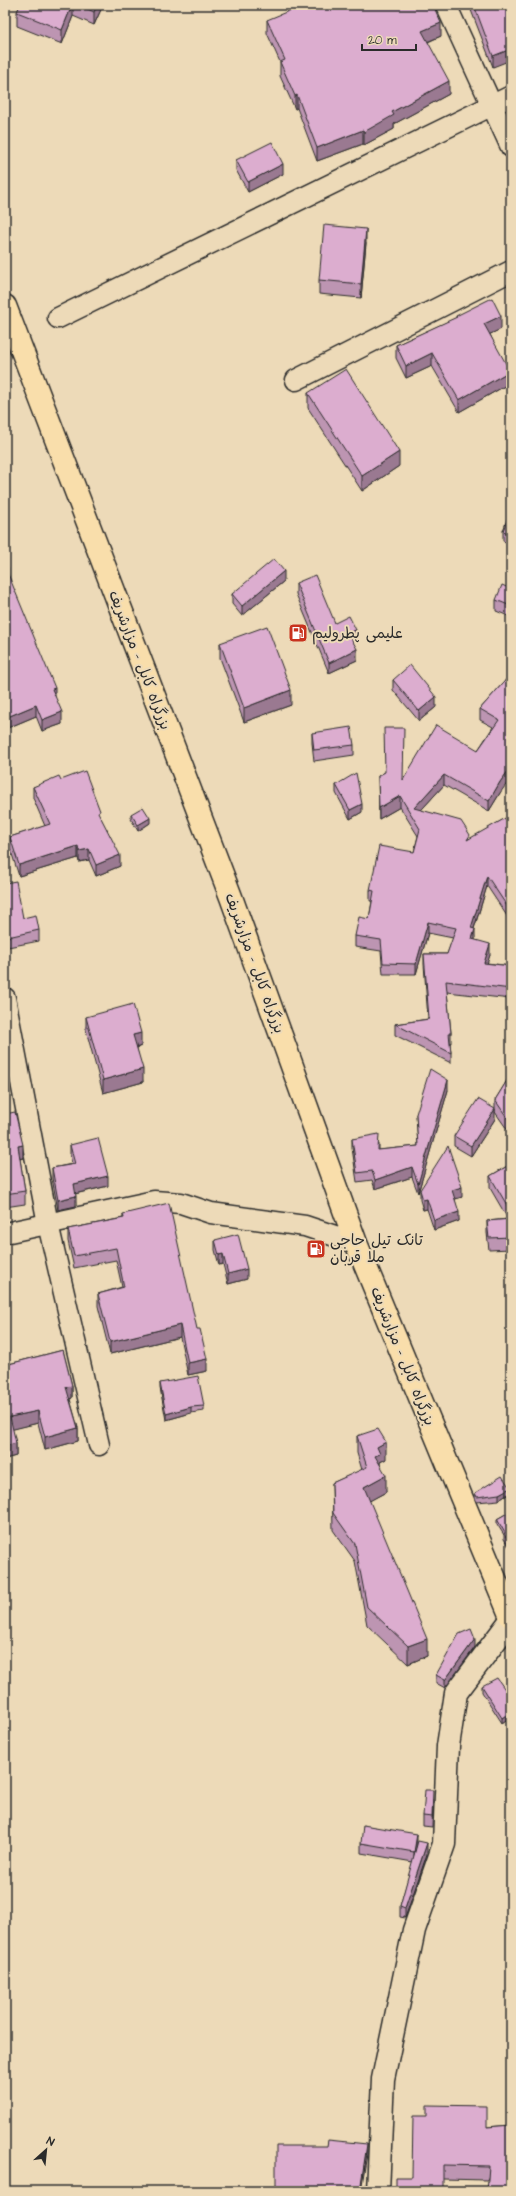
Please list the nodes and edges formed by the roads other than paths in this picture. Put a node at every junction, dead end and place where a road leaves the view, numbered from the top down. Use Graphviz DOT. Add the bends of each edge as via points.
graph roads {
  1 [pos="446,5"];
  2 [pos="511,96"];
  3 [pos="491,105"];
  4 [pos="511,147"];
  5 [pos="511,271"];
  6 [pos="5,306"];
  7 [pos="58,318"];
  8 [pos="296,380"];
  9 [pos="5,998"];
  10 [pos="48,1224"];
  11 [pos="5,1233"];
  12 [pos="356,1243"];
  13 [pos="99,1445"];
  14 [pos="511,1617"];
  15 [pos="511,1620"];
  16 [pos="378,2191"];
  1 -- 3 [label="street"];
  2 -- 3 [label="street"];
  3 -- 4 [label="street"];
  3 -- 7 [label="street"];
  5 -- 8 [label="street"];
  6 -- 12 [label="highway, بزرگراه کابل - مزارشریف" via="231,897"];
  9 -- 10 [label="street"];
  10 -- 11 [label="street"];
  10 -- 12 [label="street" via="154,1201 181,1203 211,1213 256,1221 305,1226"];
  10 -- 13 [label="street"];
  12 -- 14 [label="highway, بزرگراه کابل - مزارشریف"];
  15 -- 16 [label="street" via="456,1693 448,1746 444,1844 414,1930 383,2079"];
}
